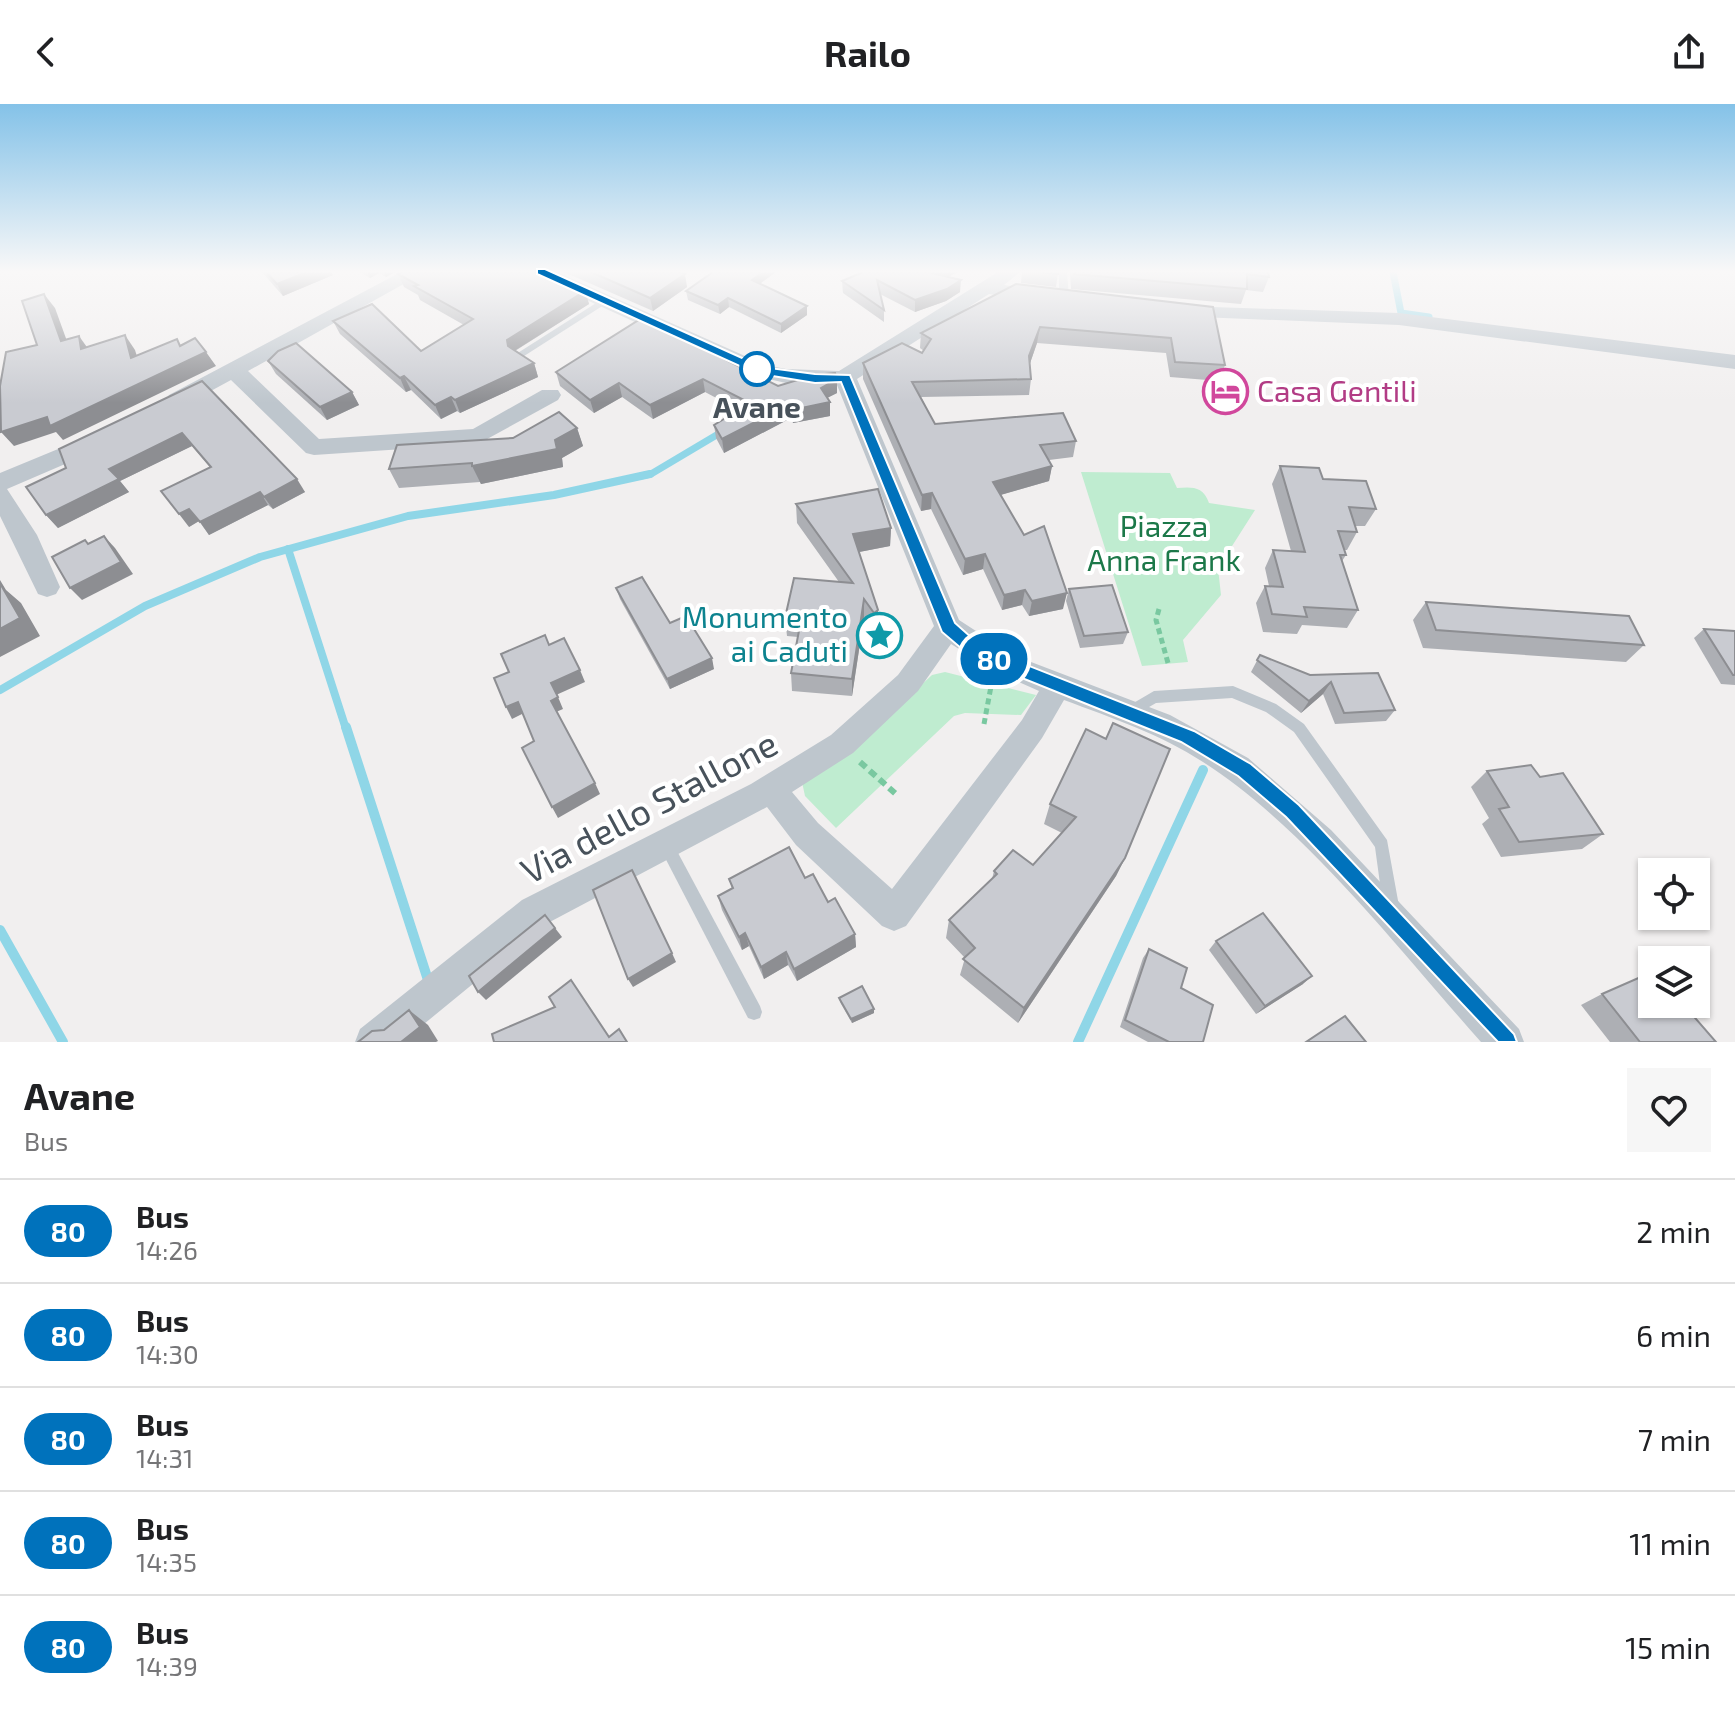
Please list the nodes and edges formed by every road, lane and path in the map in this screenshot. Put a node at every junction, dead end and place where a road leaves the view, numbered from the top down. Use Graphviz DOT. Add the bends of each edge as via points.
graph roads {
  1 [pos="335,316"];
  2 [pos="581,316"];
  3 [pos="627,316"];
  4 [pos="942,316"];
  5 [pos="1336,316"];
  6 [pos="518,356"];
  7 [pos="1735,362"];
  8 [pos="235,371"];
  9 [pos="845,377"];
  10 [pos="550,395"];
  11 [pos="157,410"];
  12 [pos="106,436"];
  13 [pos="0,483"];
  14 [pos="0,496"];
  15 [pos="47,587"];
  16 [pos="1159,609"];
  17 [pos="948,627"];
  18 [pos="998,661"];
  19 [pos="1168,663"];
  20 [pos="1058,685"];
  21 [pos="1130,712"];
  22 [pos="984,724"];
  23 [pos="842,744"];
  24 [pos="771,789"];
  25 [pos="897,795"];
  26 [pos="665,843"];
  27 [pos="1392,916"];
  28 [pos="754,1012"];
  29 [pos="373,1042"];
  30 [pos="1506,1042"];
  1 -- 8 [label="street"];
  2 -- 6 [label="lane"];
  3 -- 9 [label="street" via="759,370 815,379"];
  4 -- 9 [label="street"];
  5 -- 7 [label="street" via="1399,319"];
  8 -- 10 [label="street" via="314,447 478,436"];
  8 -- 11 [label="street"];
  9 -- 17 [label="street"];
  12 -- 13 [label="street"];
  14 -- 15 [label="street"];
  16 -- 19 [label="path" via="1156,620"];
  17 -- 18 [label="street"];
  17 -- 23 [label="street, Via dello Stallone" via="908,683"];
  18 -- 20 [label="street"];
  18 -- 22 [label="path"];
  20 -- 21 [label="street"];
  20 -- 24 [label="street" via="1032,729 894,914 807,834"];
  21 -- 27 [label="street" via="1187,736 1244,770 1293,811"];
  21 -- 27 [label="lane" via="1154,697 1233,692 1271,708 1299,728 1382,845"];
  23 -- 24 [label="street, Via dello Stallone"];
  23 -- 25 [label="path"];
  24 -- 26 [label="street, Via dello Stallone"];
  26 -- 28 [label="lane"];
  26 -- 29 [label="street, Via dello Stallone" via="534,912"];
  27 -- 30 [label="street"];
}
